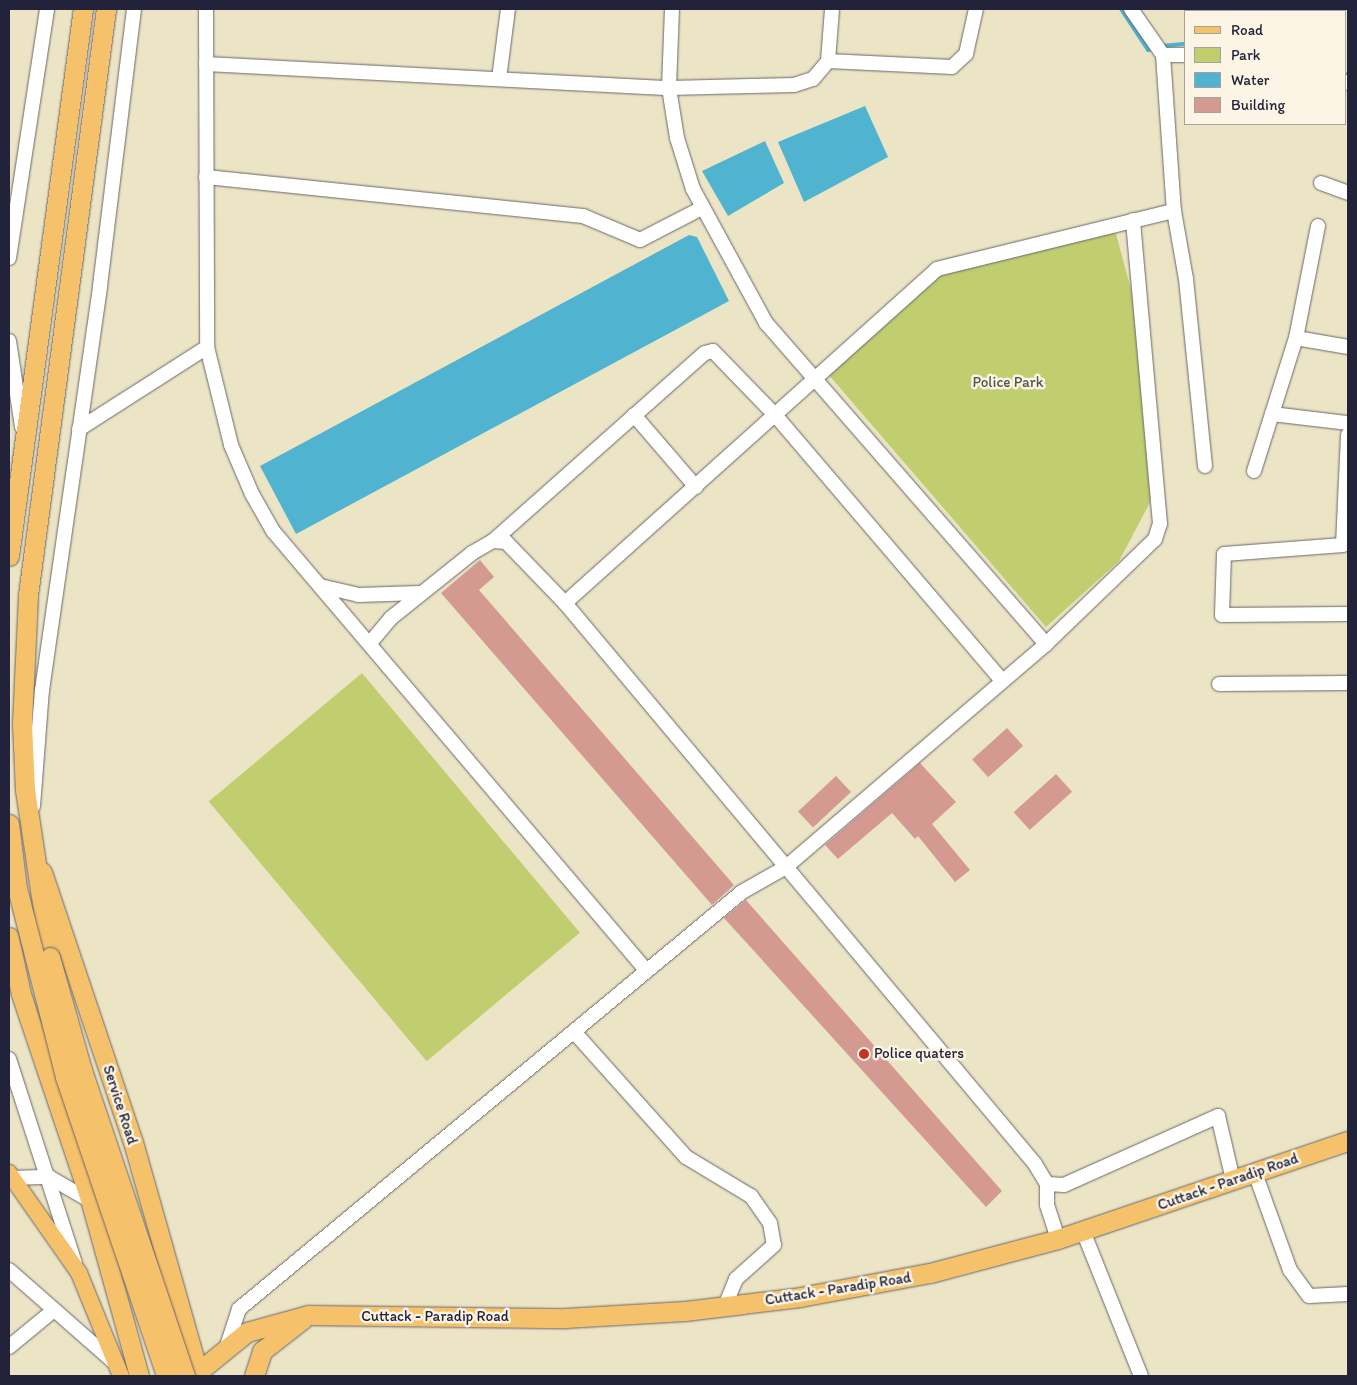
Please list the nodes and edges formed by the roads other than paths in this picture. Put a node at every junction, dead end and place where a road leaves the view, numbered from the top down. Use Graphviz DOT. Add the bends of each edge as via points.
graph roads {
  1 [pos="47,9"];
  2 [pos="83,9"];
  3 [pos="106,9"];
  4 [pos="134,9"];
  5 [pos="206,9"];
  6 [pos="508,9"];
  7 [pos="672,9"];
  8 [pos="832,9"];
  9 [pos="976,9"];
  10 [pos="1131,9"];
  11 [pos="1163,55"];
  12 [pos="1184,55"];
  13 [pos="828,61"];
  14 [pos="206,64"];
  15 [pos="499,79"];
  16 [pos="669,88"];
  17 [pos="206,177"];
  18 [pos="1321,183"];
  19 [pos="1348,193"];
  20 [pos="702,208"];
  21 [pos="1174,210"];
  22 [pos="1133,220"];
  23 [pos="1318,226"];
  24 [pos="9,258"];
  25 [pos="1296,338"];
  26 [pos="9,341"];
  27 [pos="207,347"];
  28 [pos="1348,347"];
  29 [pos="815,381"];
  30 [pos="1272,414"];
  31 [pos="634,415"];
  32 [pos="776,416"];
  33 [pos="1348,423"];
  34 [pos="79,429"];
  35 [pos="1348,434"];
  36 [pos="24,436"];
  37 [pos="20,457"];
  38 [pos="1206,466"];
  39 [pos="1254,471"];
  40 [pos="696,486"];
  41 [pos="9,502"];
  42 [pos="493,541"];
  43 [pos="9,556"];
  44 [pos="320,586"];
  45 [pos="420,593"];
  46 [pos="565,603"];
  47 [pos="1348,614"];
  48 [pos="370,643"];
  49 [pos="1046,644"];
  50 [pos="1002,681"];
  51 [pos="1348,683"];
  52 [pos="1219,684"];
  53 [pos="9,824"];
  54 [pos="30,841"];
  55 [pos="786,867"];
  56 [pos="9,937"];
  57 [pos="646,970"];
  58 [pos="576,1034"];
  59 [pos="9,1059"];
  60 [pos="1348,1141"];
  61 [pos="1255,1172"];
  62 [pos="10,1175"];
  63 [pos="48,1177"];
  64 [pos="1233,1180"];
  65 [pos="1047,1184"];
  66 [pos="90,1199"];
  67 [pos="1083,1231"];
  68 [pos="1058,1239"];
  69 [pos="9,1270"];
  70 [pos="78,1274"];
  71 [pos="1348,1294"];
  72 [pos="725,1306"];
  73 [pos="54,1310"];
  74 [pos="308,1315"];
  75 [pos="227,1346"];
  76 [pos="9,1347"];
  77 [pos="120,1372"];
  78 [pos="197,1375"];
  79 [pos="139,1376"];
  80 [pos="163,1376"];
  81 [pos="254,1376"];
  82 [pos="1141,1376"];
  1 -- 24 [label="street"];
  2 -- 36 [label="highway"];
  3 -- 54 [label="highway" via="28,595 22,723"];
  4 -- 34 [label="street"];
  5 -- 14 [label="street"];
  6 -- 15 [label="street"];
  7 -- 16 [label="street"];
  8 -- 13 [label="street"];
  9 -- 13 [label="street" via="966,54 952,67"];
  10 -- 11 [label="street"];
  11 -- 12 [label="street"];
  11 -- 21 [label="street"];
  13 -- 16 [label="street" via="813,79 794,85"];
  14 -- 15 [label="street"];
  14 -- 17 [label="street"];
  15 -- 16 [label="street"];
  16 -- 20 [label="street" via="677,138"];
  17 -- 20 [label="street" via="582,216 640,240"];
  17 -- 27 [label="street"];
  18 -- 19 [label="street"];
  20 -- 29 [label="street" via="766,323"];
  21 -- 22 [label="street"];
  21 -- 38 [label="street" via="1186,279"];
  22 -- 29 [label="street" via="936,269"];
  22 -- 49 [label="street" via="1160,524 1155,538"];
  23 -- 25 [label="street"];
  25 -- 28 [label="street"];
  25 -- 30 [label="street"];
  26 -- 36 [label="street"];
  27 -- 34 [label="street"];
  27 -- 44 [label="street" via="231,445 252,494 273,531"];
  29 -- 32 [label="street"];
  29 -- 49 [label="street"];
  30 -- 33 [label="street"];
  30 -- 39 [label="street"];
  31 -- 32 [label="street" via="705,353 713,351"];
  31 -- 40 [label="street"];
  31 -- 42 [label="street"];
  32 -- 40 [label="street"];
  32 -- 50 [label="street"];
  34 -- 54 [label="street" via="42,690"];
  35 -- 47 [label="street" via="1343,545 1224,554 1222,615"];
  36 -- 37 [label="highway"];
  37 -- 41 [label="street"];
  37 -- 43 [label="highway"];
  40 -- 46 [label="street"];
  42 -- 45 [label="street"];
  42 -- 46 [label="street" via="506,542"];
  44 -- 45 [label="street" via="358,595"];
  44 -- 48 [label="street"];
  45 -- 48 [label="street"];
  46 -- 55 [label="street"];
  48 -- 57 [label="street"];
  49 -- 50 [label="street"];
  50 -- 55 [label="street"];
  51 -- 52 [label="street"];
  53 -- 80 [label="highway, bridge" via="17,888 65,1077"];
  54 -- 78 [label="highway, Service Road" via="133,1142"];
  54 -- 78 [label="highway, bridge" via="50,957 82,1070"];
  55 -- 57 [label="street" via="742,892"];
  55 -- 65 [label="street"];
  56 -- 66 [label="highway" via="21,994"];
  57 -- 58 [label="street"];
  58 -- 72 [label="street" via="686,1157 751,1196 770,1223 774,1245 736,1278"];
  58 -- 75 [label="street" via="239,1309"];
  59 -- 63 [label="street"];
  60 -- 61 [label="highway, Cuttack - Paradip Road"];
  61 -- 64 [label="highway, Cuttack - Paradip Road"];
  61 -- 71 [label="street" via="1290,1270 1309,1296"];
  62 -- 63 [label="street"];
  62 -- 70 [label="main road"];
  63 -- 66 [label="street"];
  63 -- 70 [label="street"];
  64 -- 65 [label="street" via="1218,1116 1064,1185"];
  64 -- 67 [label="highway, Cuttack - Paradip Road"];
  65 -- 68 [label="street" via="1047,1206"];
  66 -- 79 [label="highway"];
  66 -- 80 [label="street" via="111,1217 138,1321"];
  67 -- 68 [label="highway, Cuttack - Paradip Road"];
  67 -- 82 [label="street"];
  68 -- 72 [label="highway, Cuttack - Paradip Road" via="930,1274"];
  69 -- 73 [label="street"];
  70 -- 77 [label="main road"];
  72 -- 74 [label="highway, Cuttack - Paradip Road" via="565,1318"];
  73 -- 76 [label="street"];
  73 -- 77 [label="street"];
  74 -- 75 [label="highway, Cuttack - Paradip Road" via="272,1322"];
  74 -- 81 [label="highway" via="262,1351"];
  75 -- 78 [label="highway, Cuttack - Paradip Road"];
  78 -- 80 [label="highway"];
}
